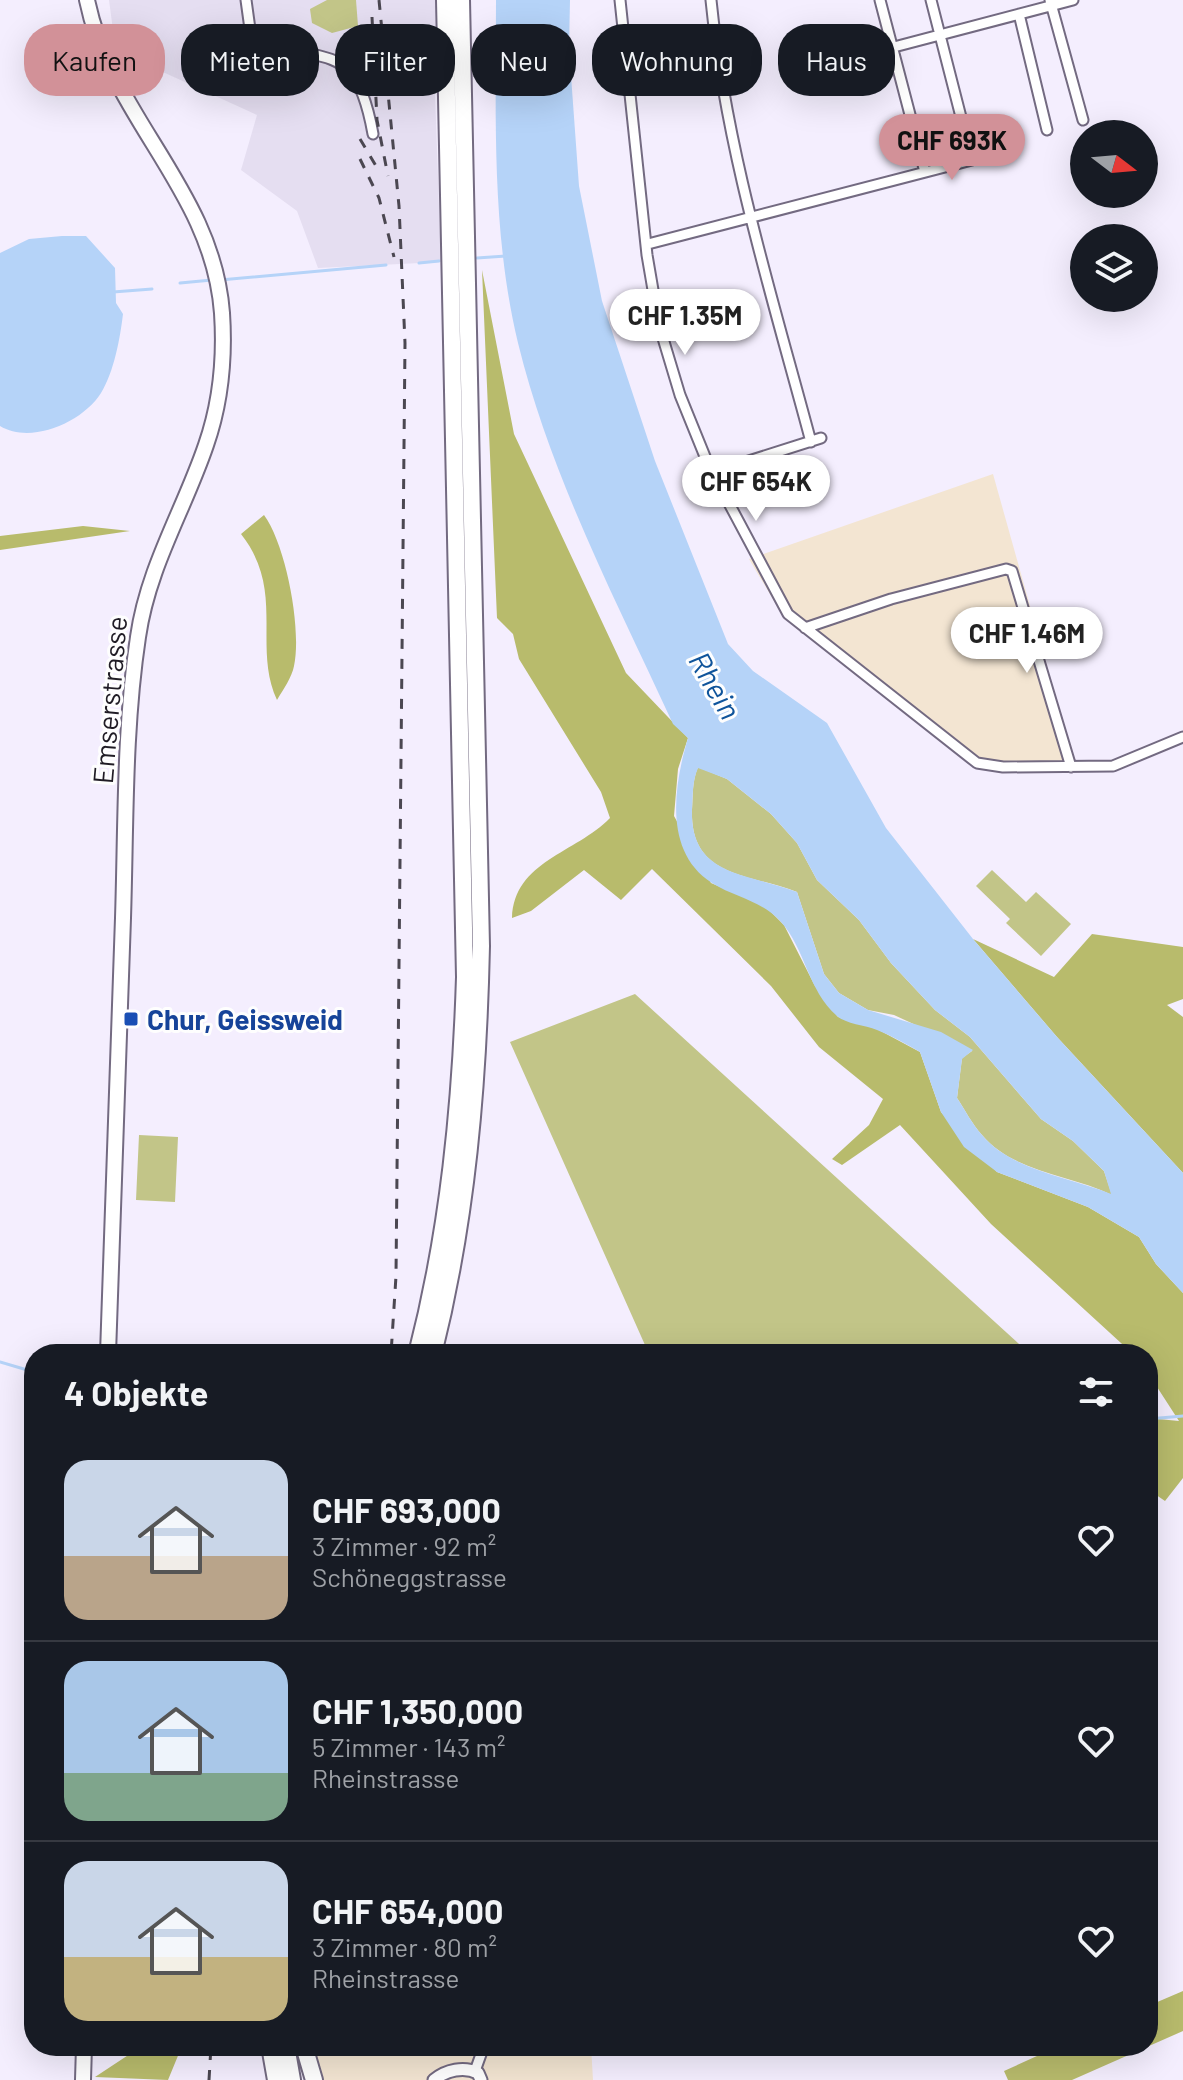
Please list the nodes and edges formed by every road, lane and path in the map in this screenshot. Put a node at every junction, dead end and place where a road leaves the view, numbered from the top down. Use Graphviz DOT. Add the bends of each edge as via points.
graph roads {
  1 [pos="87,0"];
  2 [pos="246,0"];
  3 [pos="445,0"];
  4 [pos="461,0"];
  5 [pos="620,0"];
  6 [pos="711,0"];
  7 [pos="880,0"];
  8 [pos="931,0"];
  9 [pos="1073,0"];
  10 [pos="1050,3"];
  11 [pos="1019,14"];
  12 [pos="887,24"];
  13 [pos="940,35"];
  14 [pos="895,47"];
  15 [pos="895,51"];
  16 [pos="1083,120"];
  17 [pos="1047,130"];
  18 [pos="373,134"];
  19 [pos="925,172"];
  20 [pos="751,219"];
  21 [pos="648,244"];
  22 [pos="714,472"];
  23 [pos="805,628"];
  24 [pos="1183,737"];
  25 [pos="1071,767"];
  26 [pos="432,1326"];
  27 [pos="108,1344"];
  28 [pos="422,1344"];
  29 [pos="433,1344"];
  30 [pos="84,2056"];
  31 [pos="261,2056"];
  32 [pos="272,2056"];
  33 [pos="288,2056"];
  34 [pos="307,2056"];
  35 [pos="479,2057"];
  36 [pos="478,2075"];
  37 [pos="83,2080"];
  38 [pos="264,2080"];
  39 [pos="276,2080"];
  40 [pos="292,2080"];
  41 [pos="314,2080"];
  42 [pos="434,2080"];
  1 -- 27 [label="main road, Emserstrasse" via="113,79 181,184 212,256 222,310 223,365 217,407 199,464 153,573 138,632"];
  2 -- 18 [label="street" via="255,35 337,59 349,69 364,96"];
  3 -- 26 [label="highway" via="465,977 457,1128"];
  4 -- 26 [label="highway" via="481,961 473,1128 460,1225"];
  5 -- 21 [label="street"];
  6 -- 20 [label="street" via="717,66"];
  7 -- 12 [label="street"];
  8 -- 13 [label="street"];
  9 -- 10 [label="street"];
  10 -- 11 [label="street"];
  10 -- 16 [label="street"];
  11 -- 13 [label="street"];
  11 -- 17 [label="street"];
  13 -- 14 [label="street"];
  13 -- 19 [label="street" via="972,160"];
  15 -- 19 [label="street"];
  19 -- 20 [label="street"];
  20 -- 21 [label="street"];
  20 -- 22 [label="street" via="816,440"];
  21 -- 22 [label="street" via="670,365"];
  22 -- 23 [label="street" via="769,585 788,614"];
  23 -- 25 [label="street" via="971,760 994,767"];
  23 -- 25 [label="street" via="891,599 1006,569 1014,573"];
  24 -- 25 [label="street" via="1121,764"];
  26 -- 28 [label="highway"];
  26 -- 29 [label="highway"];
  30 -- 37 [label="main road"];
  31 -- 38 [label="highway"];
  32 -- 39 [label="highway"];
  33 -- 40 [label="highway"];
  34 -- 41 [label="highway"];
  35 -- 36 [label="street"];
  36 -- 42 [label="street" via="451,2071"];
}
